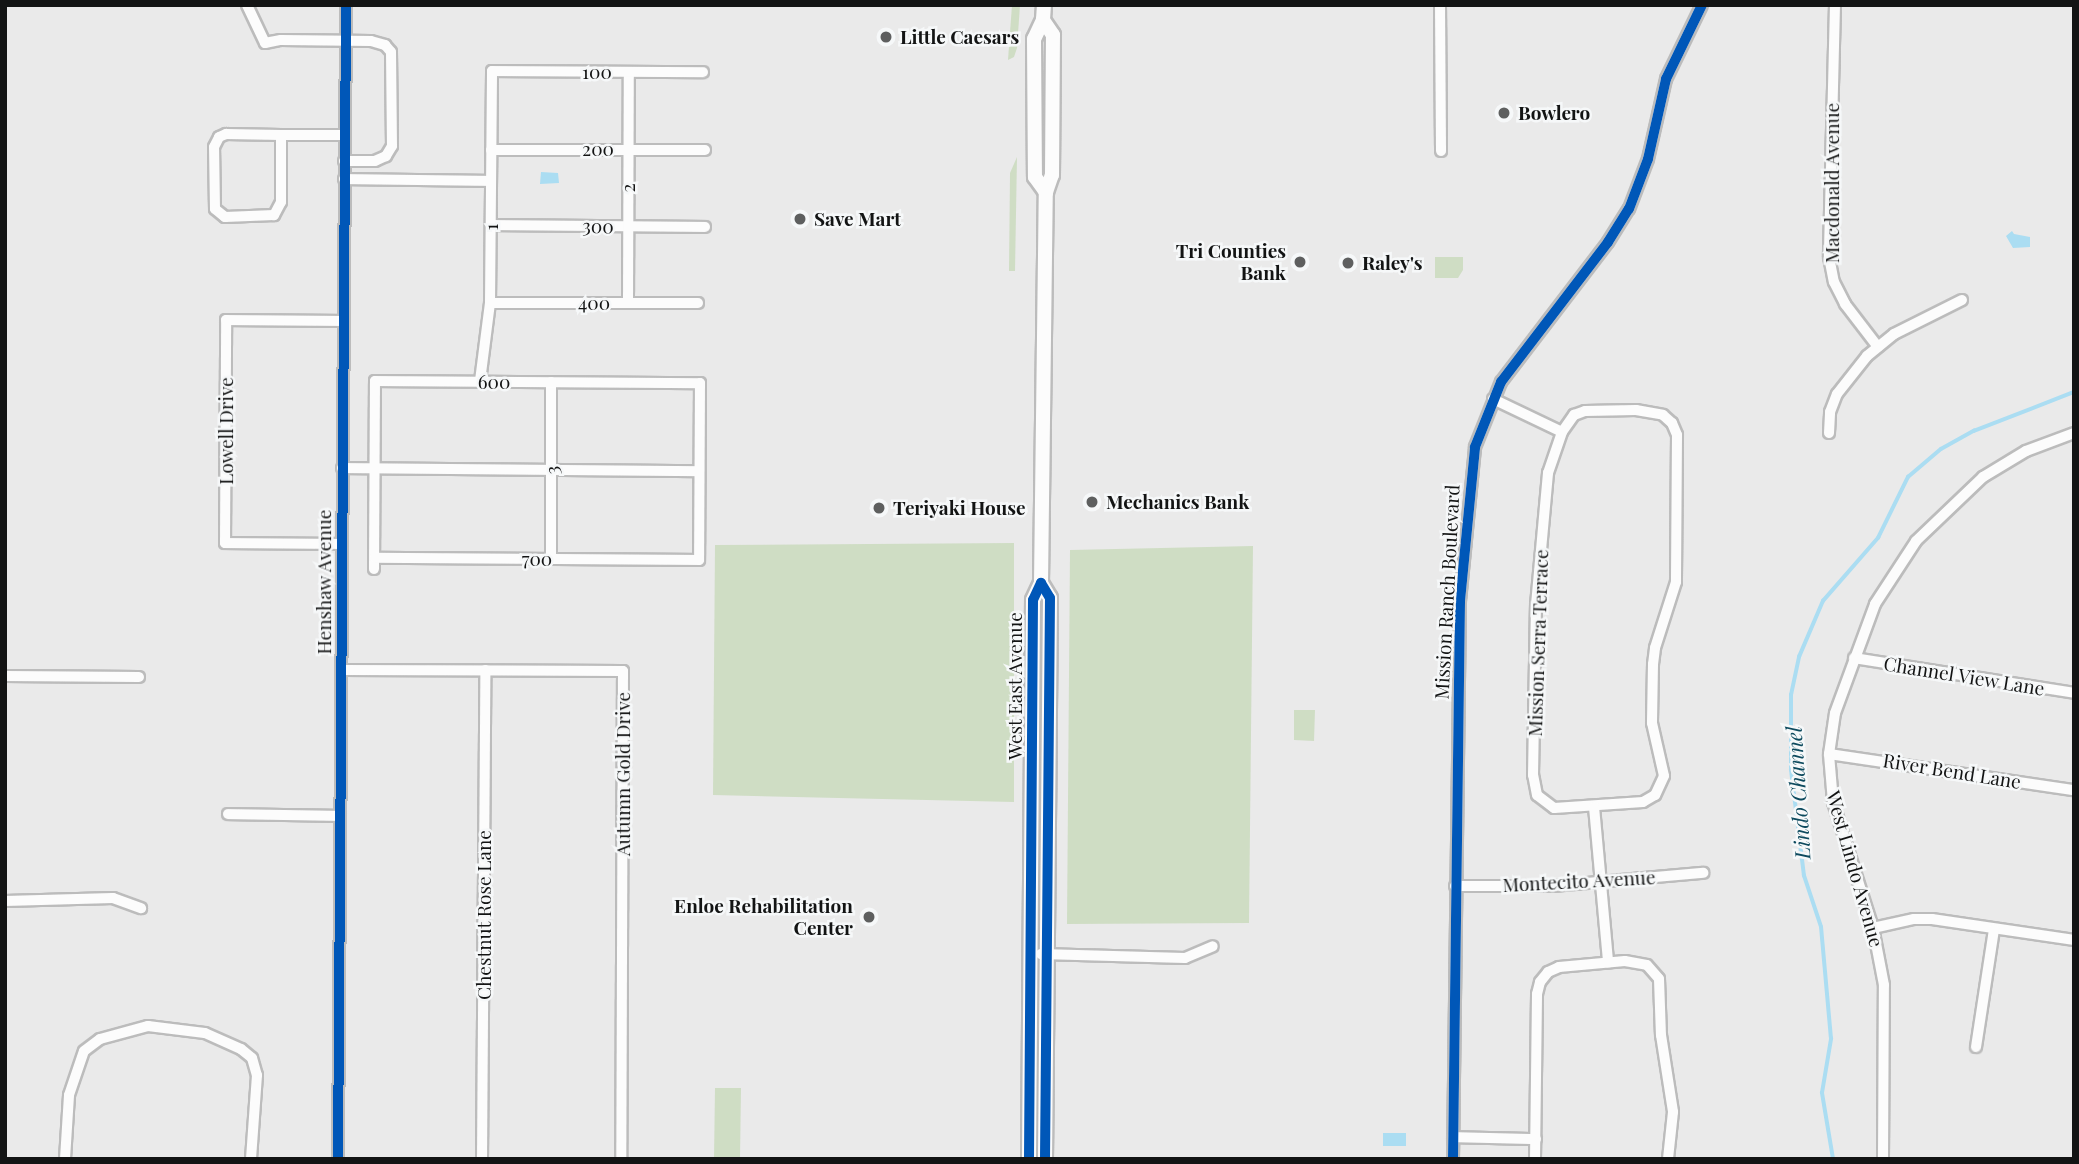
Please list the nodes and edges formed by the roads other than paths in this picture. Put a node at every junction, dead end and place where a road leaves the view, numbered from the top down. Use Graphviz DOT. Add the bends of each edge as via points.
graph roads {
  1 [pos="247,5"];
  2 [pos="346,5"];
  3 [pos="1440,5"];
  4 [pos="1702,5"];
  5 [pos="1835,5"];
  6 [pos="1043,13"];
  7 [pos="346,42"];
  8 [pos="492,71"];
  9 [pos="629,72"];
  10 [pos="703,72"];
  11 [pos="281,135"];
  12 [pos="344,135"];
  13 [pos="628,149"];
  14 [pos="491,150"];
  15 [pos="705,150"];
  16 [pos="1441,151"];
  17 [pos="344,161"];
  18 [pos="344,179"];
  19 [pos="491,181"];
  20 [pos="491,225"];
  21 [pos="628,226"];
  22 [pos="705,227"];
  23 [pos="1962,300"];
  24 [pos="491,303"];
  25 [pos="628,303"];
  26 [pos="698,303"];
  27 [pos="343,321"];
  28 [pos="1878,346"];
  29 [pos="480,381"];
  30 [pos="551,382"];
  31 [pos="1493,399"];
  32 [pos="1562,432"];
  33 [pos="1829,433"];
  34 [pos="2074,433"];
  35 [pos="342,468"];
  36 [pos="375,469"];
  37 [pos="552,471"];
  38 [pos="699,471"];
  39 [pos="342,544"];
  40 [pos="551,559"];
  41 [pos="375,563"];
  42 [pos="1041,583"];
  43 [pos="1854,658"];
  44 [pos="341,670"];
  45 [pos="485,670"];
  46 [pos="5,676"];
  47 [pos="139,677"];
  48 [pos="2074,693"];
  49 [pos="1829,754"];
  50 [pos="2074,790"];
  51 [pos="1594,807"];
  52 [pos="228,814"];
  53 [pos="340,816"];
  54 [pos="1703,873"];
  55 [pos="1601,882"];
  56 [pos="1455,886"];
  57 [pos="5,901"];
  58 [pos="141,908"];
  59 [pos="1872,928"];
  60 [pos="1994,929"];
  61 [pos="2074,940"];
  62 [pos="1213,946"];
  63 [pos="1030,954"];
  64 [pos="1047,954"];
  65 [pos="1608,962"];
  66 [pos="1976,1047"];
  67 [pos="1453,1137"];
  68 [pos="1536,1139"];
  69 [pos="65,1159"];
  70 [pos="251,1159"];
  71 [pos="338,1159"];
  72 [pos="482,1159"];
  73 [pos="621,1159"];
  74 [pos="1028,1159"];
  75 [pos="1045,1159"];
  76 [pos="1453,1159"];
  77 [pos="1535,1159"];
  78 [pos="1668,1159"];
  79 [pos="1883,1159"];
  1 -- 7 [label="street" via="265,43"];
  2 -- 7 [label="street, Henshaw Avenue"];
  3 -- 16 [label="street"];
  4 -- 31 [label="street, Mission Ranch Boulevard" via="1666,79 1644,172 1623,220 1512,366"];
  5 -- 28 [label="street, Macdonald Avenue" via="1829,257 1845,304"];
  6 -- 42 [label="main road, West East Avenue" via="1053,35 1052,175 1046,192"];
  7 -- 12 [label="street, Henshaw Avenue"];
  7 -- 17 [label="street" via="376,41 391,52 393,140 381,159"];
  8 -- 9 [label="street, 100"];
  8 -- 14 [label="street, 1"];
  9 -- 10 [label="street, 100"];
  9 -- 13 [label="street, 2"];
  11 -- 11 [label="street" via="226,134 216,140 213,201 219,214 268,217 277,212"];
  11 -- 12 [label="street"];
  12 -- 17 [label="street, Henshaw Avenue"];
  13 -- 14 [label="street, 200"];
  13 -- 15 [label="street, 200"];
  13 -- 21 [label="street, 2"];
  14 -- 19 [label="street, 1"];
  17 -- 18 [label="street, Henshaw Avenue"];
  18 -- 19 [label="street"];
  18 -- 27 [label="street, Henshaw Avenue"];
  19 -- 20 [label="street, 1"];
  20 -- 21 [label="street, 300"];
  20 -- 24 [label="street, 1"];
  21 -- 22 [label="street, 300"];
  21 -- 25 [label="street, 2"];
  23 -- 28 [label="street"];
  24 -- 25 [label="street, 400"];
  24 -- 29 [label="street, 1"];
  25 -- 26 [label="street, 400"];
  27 -- 35 [label="street, Henshaw Avenue"];
  27 -- 39 [label="street, Lowell Drive" via="226,320 225,543"];
  28 -- 33 [label="street" via="1837,394"];
  29 -- 30 [label="street, 600"];
  29 -- 36 [label="street, 600" via="375,381"];
  30 -- 37 [label="street, 3"];
  30 -- 38 [label="street, 600" via="700,383"];
  31 -- 32 [label="street"];
  31 -- 56 [label="street, Mission Ranch Boulevard" via="1473,458 1461,582"];
  32 -- 51 [label="street, Mission Serra Terrace" via="1546,484 1536,605 1534,783 1541,799 1554,808"];
  32 -- 51 [label="street, Mission Serra Terrace" via="1574,415 1585,411 1636,410 1663,415 1677,435 1676,582 1653,664 1652,723 1664,776 1650,799"];
  34 -- 43 [label="street, West Lindo Avenue" via="2037,445 1997,467 1932,523 1887,582"];
  35 -- 36 [label="street"];
  35 -- 39 [label="street, Henshaw Avenue"];
  36 -- 37 [label="street"];
  36 -- 41 [label="street, 600"];
  37 -- 38 [label="street"];
  37 -- 40 [label="street, 3"];
  38 -- 40 [label="street, 700" via="699,559"];
  39 -- 44 [label="street, Henshaw Avenue"];
  40 -- 41 [label="street, 700"];
  42 -- 63 [label="main road, West East Avenue" via="1033,600"];
  42 -- 64 [label="main road, West East Avenue" via="1050,598"];
  43 -- 48 [label="street, Channel View Lane"];
  43 -- 49 [label="street, West Lindo Avenue" via="1836,713"];
  44 -- 45 [label="street, Autumn Gold Drive"];
  44 -- 53 [label="street, Henshaw Avenue"];
  45 -- 72 [label="street, Chestnut Rose Lane"];
  45 -- 73 [label="street, Autumn Gold Drive" via="623,671"];
  46 -- 47 [label="street"];
  49 -- 50 [label="street, River Bend Lane"];
  49 -- 59 [label="street, West Lindo Avenue" via="1835,813"];
  51 -- 55 [label="street"];
  52 -- 53 [label="street"];
  53 -- 71 [label="street, Henshaw Avenue"];
  54 -- 55 [label="street, Montecito Avenue"];
  55 -- 56 [label="street, Montecito Avenue"];
  55 -- 65 [label="street"];
  56 -- 67 [label="street, Mission Ranch Boulevard"];
  57 -- 58 [label="street" via="113,898"];
  59 -- 60 [label="street" via="1923,919"];
  59 -- 79 [label="street, West Lindo Avenue" via="1886,1005"];
  60 -- 61 [label="street"];
  60 -- 66 [label="street"];
  62 -- 64 [label="street" via="1185,958"];
  63 -- 64 [label="street"];
  63 -- 74 [label="main road, West East Avenue"];
  64 -- 75 [label="main road, West East Avenue"];
  65 -- 68 [label="street" via="1559,967 1540,982"];
  65 -- 78 [label="street" via="1640,962 1660,979 1662,1044 1673,1112"];
  67 -- 68 [label="street"];
  67 -- 76 [label="street, Mission Ranch Boulevard"];
  68 -- 77 [label="street"];
  69 -- 70 [label="street" via="69,1095 84,1051 100,1039 148,1026 205,1033 252,1058 257,1075"];
}
